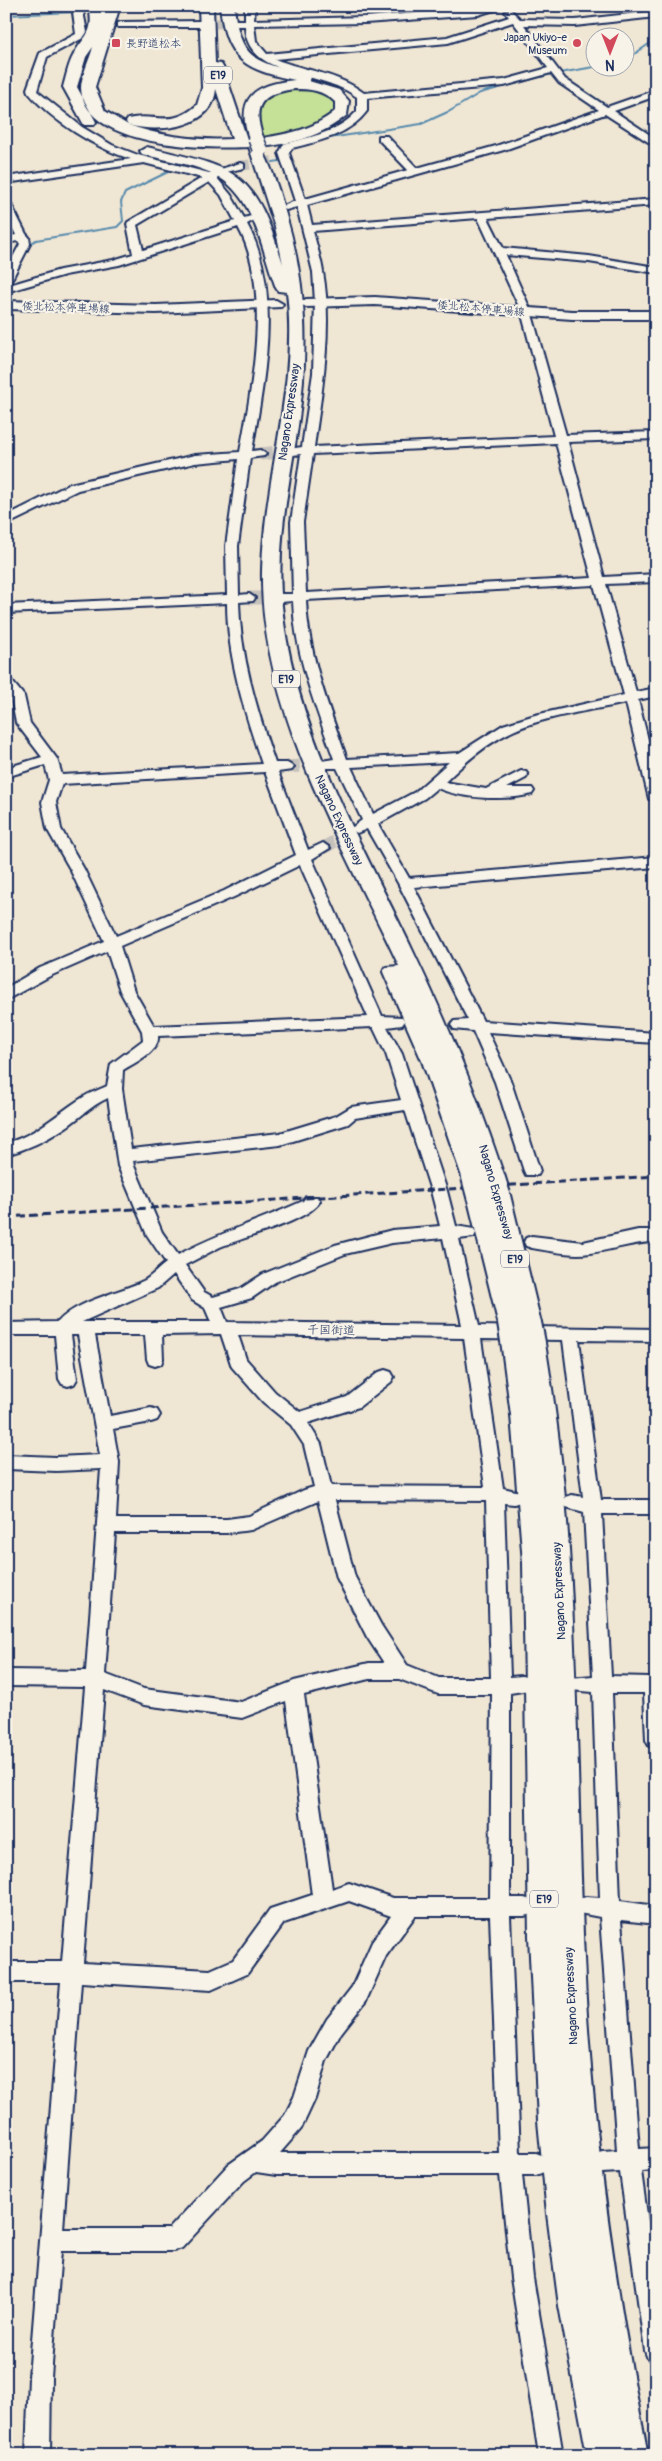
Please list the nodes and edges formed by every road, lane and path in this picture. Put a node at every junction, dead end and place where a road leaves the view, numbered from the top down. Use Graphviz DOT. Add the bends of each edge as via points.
graph roads {
  1 [pos="77,6"];
  2 [pos="91,6"];
  3 [pos="113,6"];
  4 [pos="206,6"];
  5 [pos="212,6"];
  6 [pos="222,6"];
  7 [pos="227,6"];
  8 [pos="250,6"];
  9 [pos="504,6"];
  10 [pos="127,7"];
  11 [pos="656,14"];
  12 [pos="96,17"];
  13 [pos="517,21"];
  14 [pos="250,22"];
  15 [pos="235,23"];
  16 [pos="201,24"];
  17 [pos="121,25"];
  18 [pos="81,26"];
  19 [pos="264,57"];
  20 [pos="97,58"];
  21 [pos="552,70"];
  22 [pos="89,90"];
  23 [pos="656,93"];
  24 [pos="73,94"];
  25 [pos="362,96"];
  26 [pos="609,112"];
  27 [pos="383,138"];
  28 [pos="656,144"];
  29 [pos="249,147"];
  30 [pos="286,159"];
  31 [pos="146,160"];
  32 [pos="272,161"];
  33 [pos="226,169"];
  34 [pos="416,172"];
  35 [pos="212,175"];
  36 [pos="6,180"];
  37 [pos="656,202"];
  38 [pos="301,203"];
  39 [pos="6,204"];
  40 [pos="281,204"];
  41 [pos="482,215"];
  42 [pos="254,218"];
  43 [pos="242,222"];
  44 [pos="307,228"];
  45 [pos="24,237"];
  46 [pos="6,240"];
  47 [pos="498,251"];
  48 [pos="139,255"];
  49 [pos="656,270"];
  50 [pos="6,281"];
  51 [pos="6,289"];
  52 [pos="274,299"];
  53 [pos="313,303"];
  54 [pos="6,304"];
  55 [pos="526,312"];
  56 [pos="656,315"];
  57 [pos="656,435"];
  58 [pos="562,439"];
  59 [pos="309,450"];
  60 [pos="294,451"];
  61 [pos="246,454"];
  62 [pos="260,454"];
  63 [pos="6,521"];
  64 [pos="656,578"];
  65 [pos="599,580"];
  66 [pos="298,597"];
  67 [pos="248,598"];
  68 [pos="281,598"];
  69 [pos="232,599"];
  70 [pos="6,609"];
  71 [pos="6,683"];
  72 [pos="656,692"];
  73 [pos="631,698"];
  74 [pos="462,757"];
  75 [pos="50,759"];
  76 [pos="342,763"];
  77 [pos="326,764"];
  78 [pos="287,767"];
  79 [pos="271,768"];
  80 [pos="6,773"];
  81 [pos="521,775"];
  82 [pos="56,780"];
  83 [pos="436,783"];
  84 [pos="527,791"];
  85 [pos="488,793"];
  86 [pos="656,799"];
  87 [pos="370,822"];
  88 [pos="357,829"];
  89 [pos="323,848"];
  90 [pos="306,857"];
  91 [pos="656,862"];
  92 [pos="405,883"];
  93 [pos="112,942"];
  94 [pos="6,995"];
  95 [pos="377,1021"];
  96 [pos="397,1021"];
  97 [pos="459,1025"];
  98 [pos="478,1026"];
  99 [pos="150,1031"];
  100 [pos="656,1038"];
  101 [pos="114,1089"];
  102 [pos="410,1104"];
  103 [pos="6,1149"];
  104 [pos="124,1156"];
  105 [pos="532,1171"];
  106 [pos="486,1186"];
  107 [pos="312,1201"];
  108 [pos="448,1231"];
  109 [pos="468,1234"];
  110 [pos="656,1236"];
  111 [pos="532,1242"];
  112 [pos="176,1263"];
  113 [pos="210,1304"];
  114 [pos="63,1328"];
  115 [pos="85,1328"];
  116 [pos="153,1328"];
  117 [pos="225,1328"];
  118 [pos="6,1329"];
  119 [pos="472,1332"];
  120 [pos="521,1332"];
  121 [pos="570,1334"];
  122 [pos="656,1335"];
  123 [pos="155,1359"];
  124 [pos="385,1377"];
  125 [pos="68,1379"];
  126 [pos="151,1415"];
  127 [pos="298,1420"];
  128 [pos="103,1424"];
  129 [pos="6,1462"];
  130 [pos="110,1462"];
  131 [pos="326,1493"];
  132 [pos="495,1494"];
  133 [pos="514,1497"];
  134 [pos="572,1502"];
  135 [pos="593,1507"];
  136 [pos="656,1507"];
  137 [pos="107,1526"];
  138 [pos="400,1671"];
  139 [pos="6,1678"];
  140 [pos="96,1679"];
  141 [pos="522,1684"];
  142 [pos="577,1684"];
  143 [pos="602,1684"];
  144 [pos="655,1684"];
  145 [pos="501,1686"];
  146 [pos="294,1689"];
  147 [pos="656,1740"];
  148 [pos="323,1899"];
  149 [pos="586,1906"];
  150 [pos="524,1907"];
  151 [pos="410,1908"];
  152 [pos="500,1908"];
  153 [pos="610,1908"];
  154 [pos="656,1915"];
  155 [pos="6,1972"];
  156 [pos="73,1972"];
  157 [pos="656,2159"];
  158 [pos="254,2161"];
  159 [pos="602,2162"];
  160 [pos="628,2162"];
  161 [pos="510,2163"];
  162 [pos="536,2164"];
  163 [pos="51,2240"];
  164 [pos="656,2351"];
  165 [pos="38,2455"];
  166 [pos="551,2455"];
  167 [pos="604,2455"];
  168 [pos="631,2455"];
  1 -- 18 [label="street"];
  2 -- 12 [label="highway"];
  3 -- 20 [label="highway"];
  4 -- 22 [label="highway" via="208,96 195,114 167,123 130,122 104,110"];
  5 -- 29 [label="highway, Nagano Expressway / E19" via="211,32 216,69"];
  6 -- 29 [label="highway, Nagano Expressway / E19" via="227,68"];
  7 -- 24 [label="highway" via="234,46 244,58 261,67 338,89 350,103 347,116 326,129 279,142 233,147 190,146 151,141 118,131 98,120"];
  8 -- 14 [label="street"];
  9 -- 13 [label="street"];
  9 -- 14 [label="street" via="478,12 365,20"];
  10 -- 20 [label="highway"];
  11 -- 13 [label="street" via="575,23"];
  12 -- 18 [label="street"];
  12 -- 24 [label="highway" via="95,37 79,57 70,83"];
  13 -- 19 [label="street" via="499,22 448,40"];
  13 -- 21 [label="street"];
  14 -- 15 [label="street"];
  14 -- 19 [label="street" via="251,42"];
  16 -- 17 [label="street"];
  18 -- 31 [label="street" via="80,36 43,55 33,92 95,141 120,153"];
  19 -- 25 [label="street" via="346,83"];
  20 -- 22 [label="highway"];
  21 -- 25 [label="street" via="504,82"];
  21 -- 26 [label="street" via="569,86"];
  22 -- 29 [label="highway" via="99,113 124,129 159,139 206,144 264,142 308,132 335,119 342,112 342,101 332,92 312,86 285,86 267,91 255,100 251,108 250,117"];
  23 -- 26 [label="street"];
  24 -- 52 [label="highway" via="85,118 110,137 139,149 214,169 238,182 260,219"];
  25 -- 30 [label="street" via="362,111 356,118 328,135 288,146 284,153"];
  26 -- 28 [label="street"];
  26 -- 34 [label="street"];
  27 -- 34 [label="street"];
  29 -- 33 [label="street"];
  29 -- 40 [label="highway, Nagano Expressway / E19"];
  29 -- 52 [label="highway, Nagano Expressway / E19" via="274,236"];
  30 -- 32 [label="street"];
  30 -- 38 [label="street"];
  31 -- 35 [label="street"];
  31 -- 36 [label="street"];
  34 -- 38 [label="street"];
  35 -- 43 [label="street"];
  35 -- 48 [label="street" via="132,224"];
  37 -- 41 [label="street"];
  38 -- 40 [label="street"];
  38 -- 44 [label="street"];
  39 -- 45 [label="street"];
  40 -- 106 [label="highway, Nagano Expressway / E19" via="298,309 297,366 273,538 272,601 276,635 310,755 447,1049 475,1122"];
  41 -- 44 [label="street"];
  41 -- 47 [label="street"];
  42 -- 43 [label="street"];
  43 -- 48 [label="street"];
  43 -- 52 [label="street" via="257,266"];
  44 -- 53 [label="street" via="318,272"];
  45 -- 46 [label="street"];
  45 -- 50 [label="street" via="25,244"];
  47 -- 49 [label="street" via="589,259"];
  47 -- 55 [label="street"];
  48 -- 51 [label="street"];
  52 -- 54 [label="main road, 倭北松本停車場線" via="116,308"];
  52 -- 61 [label="street" via="262,347"];
  52 -- 106 [label="highway, Nagano Expressway / E19" via="286,335 258,546 258,601 268,672 295,757 427,1045"];
  53 -- 55 [label="main road, 倭北松本停車場線" via="374,300"];
  53 -- 59 [label="street" via="319,373"];
  55 -- 56 [label="main road, 倭北松本停車場線" via="597,317"];
  55 -- 58 [label="street"];
  57 -- 58 [label="street"];
  58 -- 59 [label="street"];
  58 -- 65 [label="street"];
  59 -- 60 [label="street"];
  59 -- 66 [label="street" via="297,522"];
  61 -- 62 [label="street"];
  61 -- 63 [label="street" via="195,459 74,487"];
  61 -- 69 [label="street" via="233,537"];
  64 -- 65 [label="street"];
  65 -- 66 [label="street"];
  65 -- 73 [label="street"];
  66 -- 68 [label="street"];
  66 -- 76 [label="street" via="314,684"];
  67 -- 69 [label="street"];
  69 -- 70 [label="street"];
  69 -- 79 [label="street" via="247,697"];
  71 -- 75 [label="street" via="17,696 23,723"];
  72 -- 73 [label="street"];
  73 -- 74 [label="street" via="521,723"];
  73 -- 86 [label="street"];
  74 -- 76 [label="street"];
  74 -- 83 [label="street"];
  75 -- 80 [label="street"];
  75 -- 82 [label="street"];
  76 -- 77 [label="street"];
  76 -- 87 [label="street"];
  78 -- 79 [label="street"];
  79 -- 82 [label="street"];
  79 -- 90 [label="street"];
  81 -- 85 [label="street"];
  82 -- 93 [label="street" via="49,802 54,829"];
  83 -- 85 [label="street" via="448,788"];
  83 -- 87 [label="street"];
  84 -- 85 [label="street"];
  87 -- 88 [label="street"];
  87 -- 92 [label="street"];
  89 -- 90 [label="street"];
  90 -- 93 [label="street" via="199,907"];
  90 -- 95 [label="street"];
  91 -- 92 [label="street"];
  92 -- 98 [label="street"];
  93 -- 94 [label="street" via="45,972"];
  93 -- 99 [label="street" via="127,991"];
  95 -- 96 [label="street"];
  95 -- 99 [label="street"];
  95 -- 102 [label="street" via="394,1054"];
  97 -- 98 [label="street"];
  98 -- 100 [label="street"];
  98 -- 105 [label="street" via="503,1082"];
  99 -- 101 [label="street" via="151,1041 116,1068"];
  101 -- 103 [label="street" via="88,1100 58,1125"];
  101 -- 104 [label="street"];
  102 -- 104 [label="street" via="350,1112 342,1120 280,1139"];
  102 -- 108 [label="street" via="439,1190"];
  104 -- 112 [label="street" via="147,1218"];
  106 -- 120 [label="highway, Nagano Expressway / E19"];
  107 -- 112 [label="street" via="277,1220 214,1243"];
  108 -- 109 [label="street"];
  108 -- 113 [label="street" via="372,1240 309,1261 267,1279 252,1291"];
  108 -- 119 [label="street"];
  110 -- 111 [label="street" via="623,1238 577,1248"];
  112 -- 113 [label="street" via="198,1296"];
  112 -- 114 [label="street" via="152,1284 69,1321"];
  113 -- 117 [label="street"];
  114 -- 115 [label="street, 千国街道"];
  114 -- 118 [label="street, 千国街道"];
  114 -- 125 [label="street" via="62,1344"];
  115 -- 116 [label="street, 千国街道"];
  115 -- 128 [label="street"];
  116 -- 117 [label="street, 千国街道"];
  116 -- 123 [label="street"];
  117 -- 119 [label="street, 千国街道"];
  117 -- 127 [label="street" via="238,1362 269,1397"];
  119 -- 121 [label="street, 千国街道"];
  119 -- 132 [label="street"];
  120 -- 167 [label="highway, Nagano Expressway / E19" via="537,1553 544,1937 554,2129 575,2304"];
  120 -- 168 [label="highway, Nagano Expressway / E19" via="548,1441 558,1555 568,1937 580,2128 602,2304"];
  121 -- 122 [label="street, 千国街道"];
  121 -- 135 [label="street"];
  124 -- 127 [label="street" via="353,1402"];
  126 -- 128 [label="street"];
  127 -- 131 [label="street" via="312,1444"];
  128 -- 130 [label="street"];
  129 -- 130 [label="street"];
  130 -- 137 [label="street"];
  131 -- 132 [label="street"];
  131 -- 137 [label="street" via="310,1495 252,1523"];
  131 -- 138 [label="street" via="346,1578"];
  132 -- 133 [label="street"];
  132 -- 145 [label="street"];
  134 -- 135 [label="street"];
  135 -- 136 [label="street"];
  135 -- 143 [label="street"];
  137 -- 140 [label="street"];
  138 -- 145 [label="street" via="438,1686"];
  138 -- 146 [label="street" via="369,1671"];
  139 -- 140 [label="street"];
  140 -- 146 [label="street" via="144,1697 242,1710"];
  140 -- 156 [label="street"];
  141 -- 145 [label="street"];
  142 -- 143 [label="street"];
  143 -- 144 [label="street"];
  143 -- 153 [label="street"];
  144 -- 147 [label="street"];
  145 -- 152 [label="street"];
  146 -- 148 [label="street"];
  148 -- 151 [label="street" via="349,1892 393,1907"];
  148 -- 156 [label="street" via="277,1916 240,1967 212,1980"];
  149 -- 153 [label="street"];
  150 -- 152 [label="street"];
  151 -- 152 [label="street"];
  151 -- 158 [label="street" via="378,1949 359,1994 334,2026 316,2058 304,2099 293,2122 270,2149"];
  152 -- 161 [label="street"];
  153 -- 154 [label="street"];
  153 -- 160 [label="street"];
  155 -- 156 [label="street"];
  156 -- 163 [label="street"];
  157 -- 160 [label="street"];
  158 -- 161 [label="street" via="276,2164"];
  158 -- 163 [label="street" via="236,2173 174,2240"];
  159 -- 160 [label="street"];
  160 -- 164 [label="street" via="640,2262"];
  161 -- 162 [label="street"];
  161 -- 166 [label="street" via="534,2364"];
  163 -- 165 [label="street" via="40,2377"];
}
